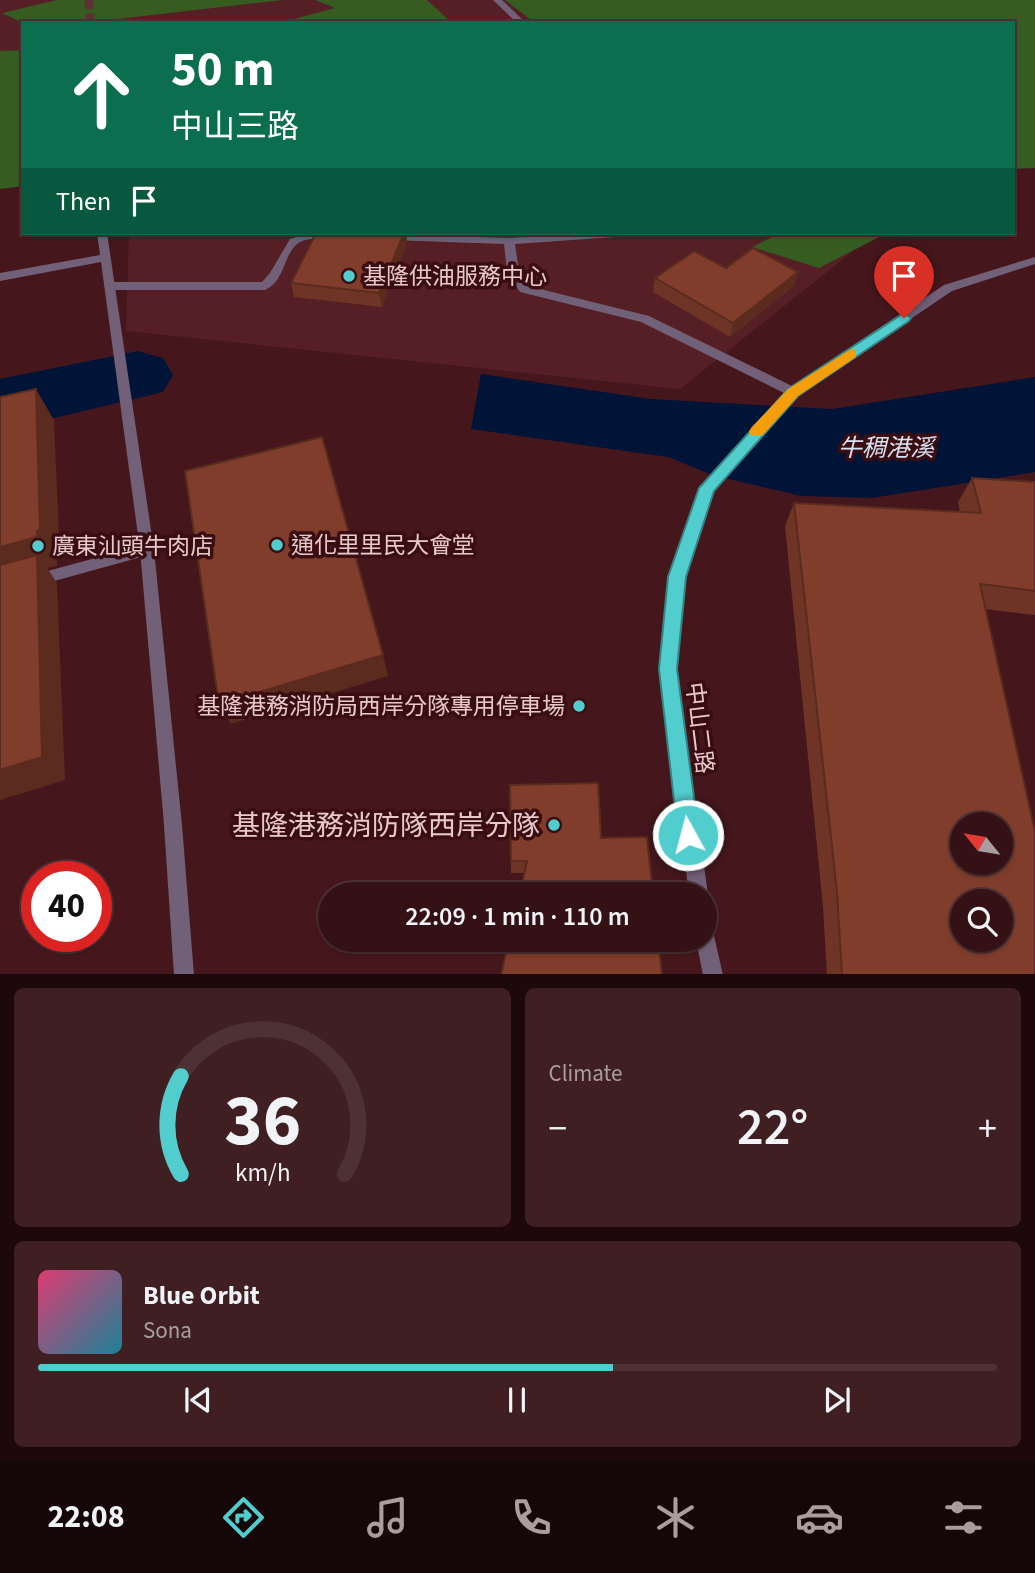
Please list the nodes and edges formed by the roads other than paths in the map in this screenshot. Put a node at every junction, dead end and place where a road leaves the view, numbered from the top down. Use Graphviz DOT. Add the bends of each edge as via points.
graph roads {
  1 [pos="497,0"];
  2 [pos="520,21"];
  3 [pos="102,235"];
  4 [pos="309,235"];
  5 [pos="332,235"];
  6 [pos="600,235"];
  7 [pos="351,236"];
  8 [pos="377,236"];
  9 [pos="509,241"];
  10 [pos="104,258"];
  11 [pos="1035,260"];
  12 [pos="0,277"];
  13 [pos="111,286"];
  14 [pos="788,397"];
  15 [pos="147,550"];
  16 [pos="0,590"];
  17 [pos="696,882"];
  18 [pos="709,952"];
  19 [pos="184,974"];
  20 [pos="713,974"];
  1 -- 2 [label="street"];
  3 -- 10 [label="street"];
  4 -- 13 [label="street" via="288,246 265,286"];
  5 -- 7 [label="street"];
  6 -- 9 [label="street"];
  8 -- 9 [label="street"];
  9 -- 14 [label="street" via="513,272 524,289 645,319"];
  10 -- 12 [label="street"];
  10 -- 13 [label="street"];
  11 -- 14 [label="street" via="948,288"];
  13 -- 15 [label="street"];
  14 -- 17 [label="street, 中山二路" via="706,488 677,577 668,669"];
  15 -- 16 [label="street"];
  15 -- 19 [label="street"];
  18 -- 20 [label="street"];
}
